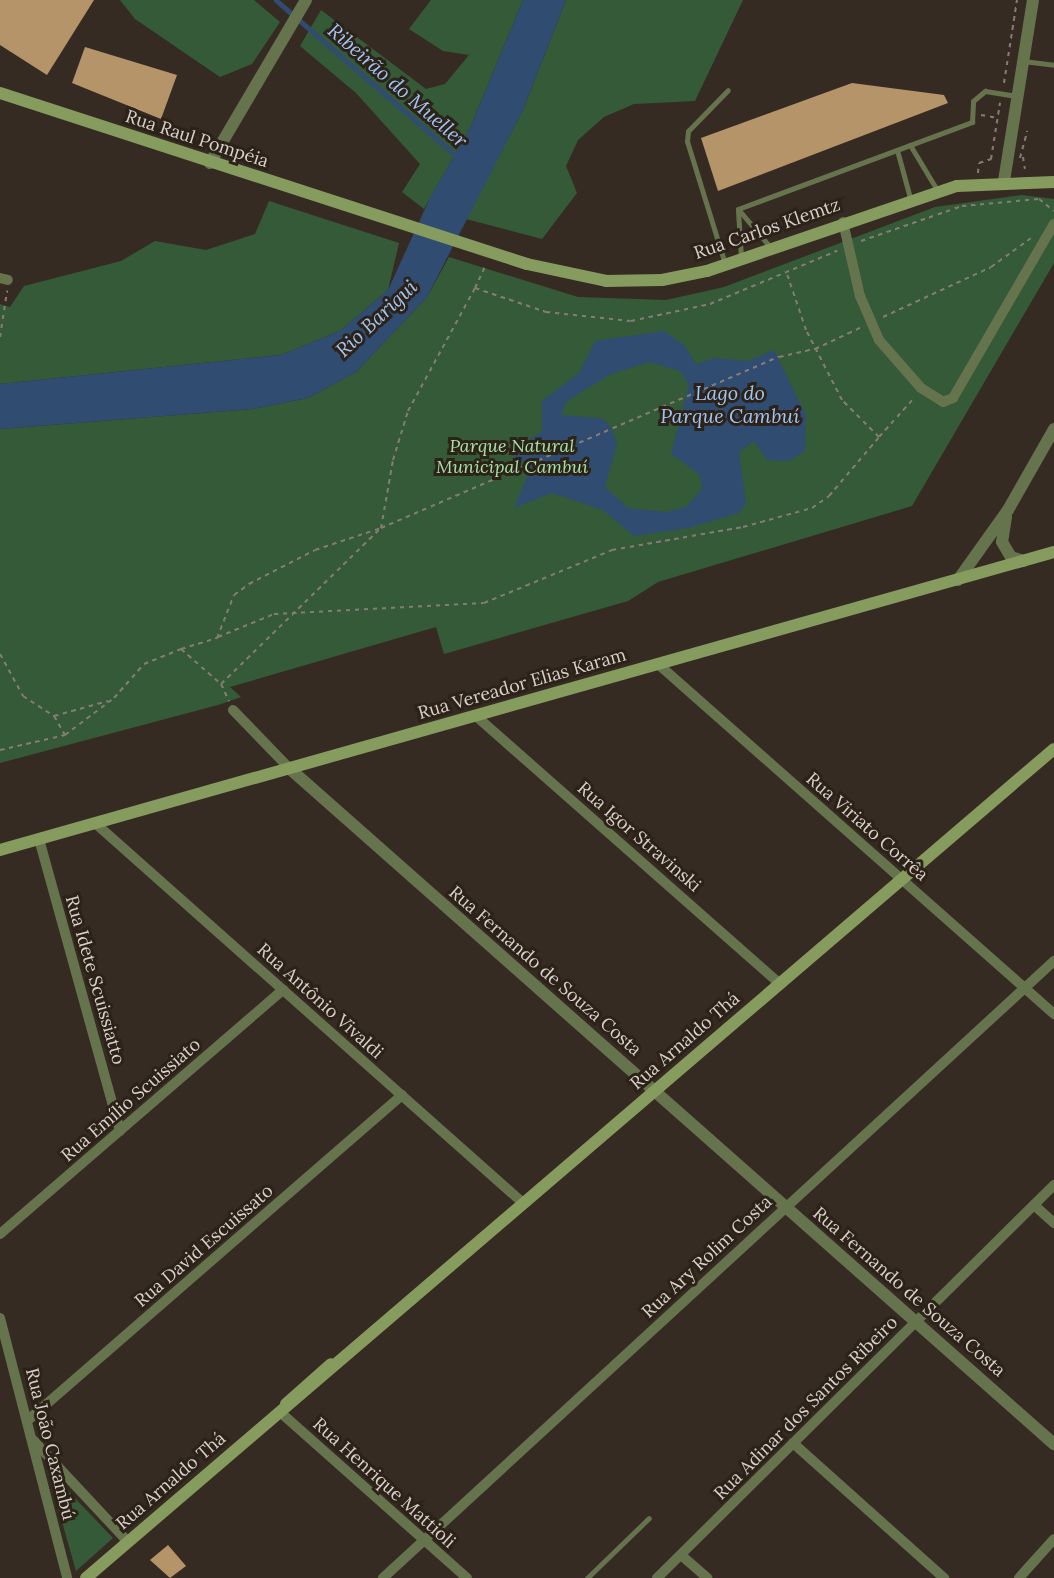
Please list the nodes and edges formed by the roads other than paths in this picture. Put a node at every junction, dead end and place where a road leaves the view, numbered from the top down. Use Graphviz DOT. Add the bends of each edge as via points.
graph roads {
  1 [pos="1033,0"];
  2 [pos="304,3"];
  3 [pos="1023,61"];
  4 [pos="1054,64"];
  5 [pos="728,90"];
  6 [pos="0,93"];
  7 [pos="1018,96"];
  8 [pos="910,145"];
  9 [pos="897,150"];
  10 [pos="210,163"];
  11 [pos="1004,181"];
  12 [pos="1054,182"];
  13 [pos="937,190"];
  14 [pos="910,198"];
  15 [pos="738,209"];
  16 [pos="843,222"];
  17 [pos="1054,224"];
  18 [pos="772,249"];
  19 [pos="491,253"];
  20 [pos="741,261"];
  21 [pos="725,266"];
  22 [pos="1054,429"];
  23 [pos="1008,510"];
  24 [pos="1054,552"];
  25 [pos="1023,561"];
  26 [pos="958,580"];
  27 [pos="658,664"];
  28 [pos="233,710"];
  29 [pos="476,716"];
  30 [pos="1054,749"];
  31 [pos="289,768"];
  32 [pos="95,823"];
  33 [pos="39,839"];
  34 [pos="0,850"];
  35 [pos="901,880"];
  36 [pos="1054,961"];
  37 [pos="780,984"];
  38 [pos="1024,988"];
  39 [pos="283,990"];
  40 [pos="1054,1014"];
  41 [pos="654,1091"];
  42 [pos="402,1095"];
  43 [pos="120,1131"];
  44 [pos="1054,1185"];
  45 [pos="523,1203"];
  46 [pos="1034,1205"];
  47 [pos="786,1208"];
  48 [pos="1054,1223"];
  49 [pos="0,1234"];
  50 [pos="0,1318"];
  51 [pos="916,1322"];
  52 [pos="280,1412"];
  53 [pos="27,1421"];
  54 [pos="31,1438"];
  55 [pos="794,1443"];
  56 [pos="1054,1444"];
  57 [pos="649,1518"];
  58 [pos="1054,1539"];
  59 [pos="425,1540"];
  60 [pos="128,1542"];
  61 [pos="681,1555"];
  62 [pos="67,1578"];
  63 [pos="86,1578"];
  64 [pos="383,1578"];
  65 [pos="467,1578"];
  66 [pos="587,1578"];
  67 [pos="657,1578"];
  68 [pos="706,1578"];
  69 [pos="944,1578"];
  70 [pos="1019,1578"];
  1 -- 3 [label="street"];
  2 -- 10 [label="street"];
  3 -- 4 [label="lane"];
  3 -- 7 [label="street"];
  5 -- 21 [label="lane" via="688,131 687,141"];
  6 -- 10 [label="main road, Rua Raul Pompéia"];
  7 -- 8 [label="lane" via="985,91 973,101 972,122"];
  7 -- 11 [label="street"];
  8 -- 9 [label="lane"];
  8 -- 13 [label="lane"];
  9 -- 14 [label="lane"];
  9 -- 15 [label="lane"];
  10 -- 19 [label="main road, Rua Raul Pompéia"];
  11 -- 12 [label="main road, Rua Carlos Klemtz"];
  11 -- 13 [label="main road, Rua Carlos Klemtz"];
  13 -- 14 [label="main road, Rua Carlos Klemtz"];
  14 -- 16 [label="main road, Rua Carlos Klemtz"];
  15 -- 18 [label="lane"];
  15 -- 20 [label="lane"];
  16 -- 17 [label="street" via="870,323 921,388 938,401 953,398"];
  16 -- 18 [label="main road, Rua Carlos Klemtz"];
  18 -- 20 [label="main road, Rua Carlos Klemtz"];
  19 -- 21 [label="main road, Rua Carlos Klemtz" via="606,281 662,280"];
  20 -- 21 [label="main road, Rua Carlos Klemtz"];
  22 -- 23 [label="street"];
  23 -- 25 [label="street" via="1002,543 1011,557"];
  23 -- 26 [label="street"];
  24 -- 25 [label="main road, Rua Vereador Elias Karam"];
  25 -- 26 [label="main road, Rua Vereador Elias Karam"];
  26 -- 27 [label="main road, Rua Vereador Elias Karam"];
  27 -- 29 [label="main road, Rua Vereador Elias Karam"];
  27 -- 35 [label="street, Rua Viriato Corrêa"];
  28 -- 31 [label="street, Rua Fernando de Souza Costa"];
  29 -- 31 [label="main road, Rua Vereador Elias Karam"];
  29 -- 37 [label="street, Rua Igor Stravinski"];
  30 -- 35 [label="main road, Rua Arnaldo Thá"];
  31 -- 32 [label="main road, Rua Vereador Elias Karam"];
  31 -- 41 [label="street, Rua Fernando de Souza Costa"];
  32 -- 33 [label="main road, Rua Vereador Elias Karam"];
  32 -- 39 [label="street, Rua Antônio Vivaldi"];
  33 -- 34 [label="main road, Rua Vereador Elias Karam"];
  33 -- 43 [label="street, Rua Idete Scuissiatto"];
  35 -- 37 [label="main road, Rua Arnaldo Thá"];
  35 -- 38 [label="street, Rua Viriato Corrêa"];
  36 -- 38 [label="street, Rua Ary Rolim Costa"];
  37 -- 41 [label="main road, Rua Arnaldo Thá"];
  38 -- 40 [label="street, Rua Viriato Corrêa"];
  38 -- 47 [label="street, Rua Ary Rolim Costa"];
  39 -- 42 [label="street, Rua Antônio Vivaldi"];
  39 -- 43 [label="street, Rua Emílio Scuissiato"];
  41 -- 45 [label="main road, Rua Arnaldo Thá"];
  41 -- 47 [label="street, Rua Fernando de Souza Costa"];
  42 -- 45 [label="street, Rua Antônio Vivaldi"];
  42 -- 53 [label="street, Rua David Escuissato"];
  43 -- 49 [label="street, Rua Emílio Scuissiato"];
  44 -- 46 [label="street, Rua Adinar dos Santos Ribeiro"];
  45 -- 52 [label="main road, Rua Arnaldo Thá" via="339,1360 295,1390"];
  46 -- 48 [label="street"];
  46 -- 51 [label="street, Rua Adinar dos Santos Ribeiro"];
  47 -- 51 [label="street, Rua Fernando de Souza Costa"];
  47 -- 59 [label="street, Rua Ary Rolim Costa"];
  50 -- 53 [label="street, Rua João Caxambú"];
  51 -- 55 [label="street, Rua Adinar dos Santos Ribeiro"];
  51 -- 56 [label="street, Rua Fernando de Souza Costa"];
  52 -- 59 [label="street, Rua Henrique Mattioli"];
  52 -- 60 [label="main road, Rua Arnaldo Thá"];
  53 -- 54 [label="street, Rua João Caxambú"];
  54 -- 60 [label="street"];
  54 -- 62 [label="street, Rua João Caxambú"];
  55 -- 61 [label="street, Rua Adinar dos Santos Ribeiro"];
  55 -- 69 [label="street"];
  57 -- 66 [label="lane"];
  58 -- 70 [label="street"];
  59 -- 64 [label="street, Rua Ary Rolim Costa"];
  59 -- 65 [label="street, Rua Henrique Mattioli"];
  60 -- 63 [label="main road, Rua Arnaldo Thá"];
  61 -- 67 [label="street, Rua Adinar dos Santos Ribeiro"];
  61 -- 68 [label="street"];
}
